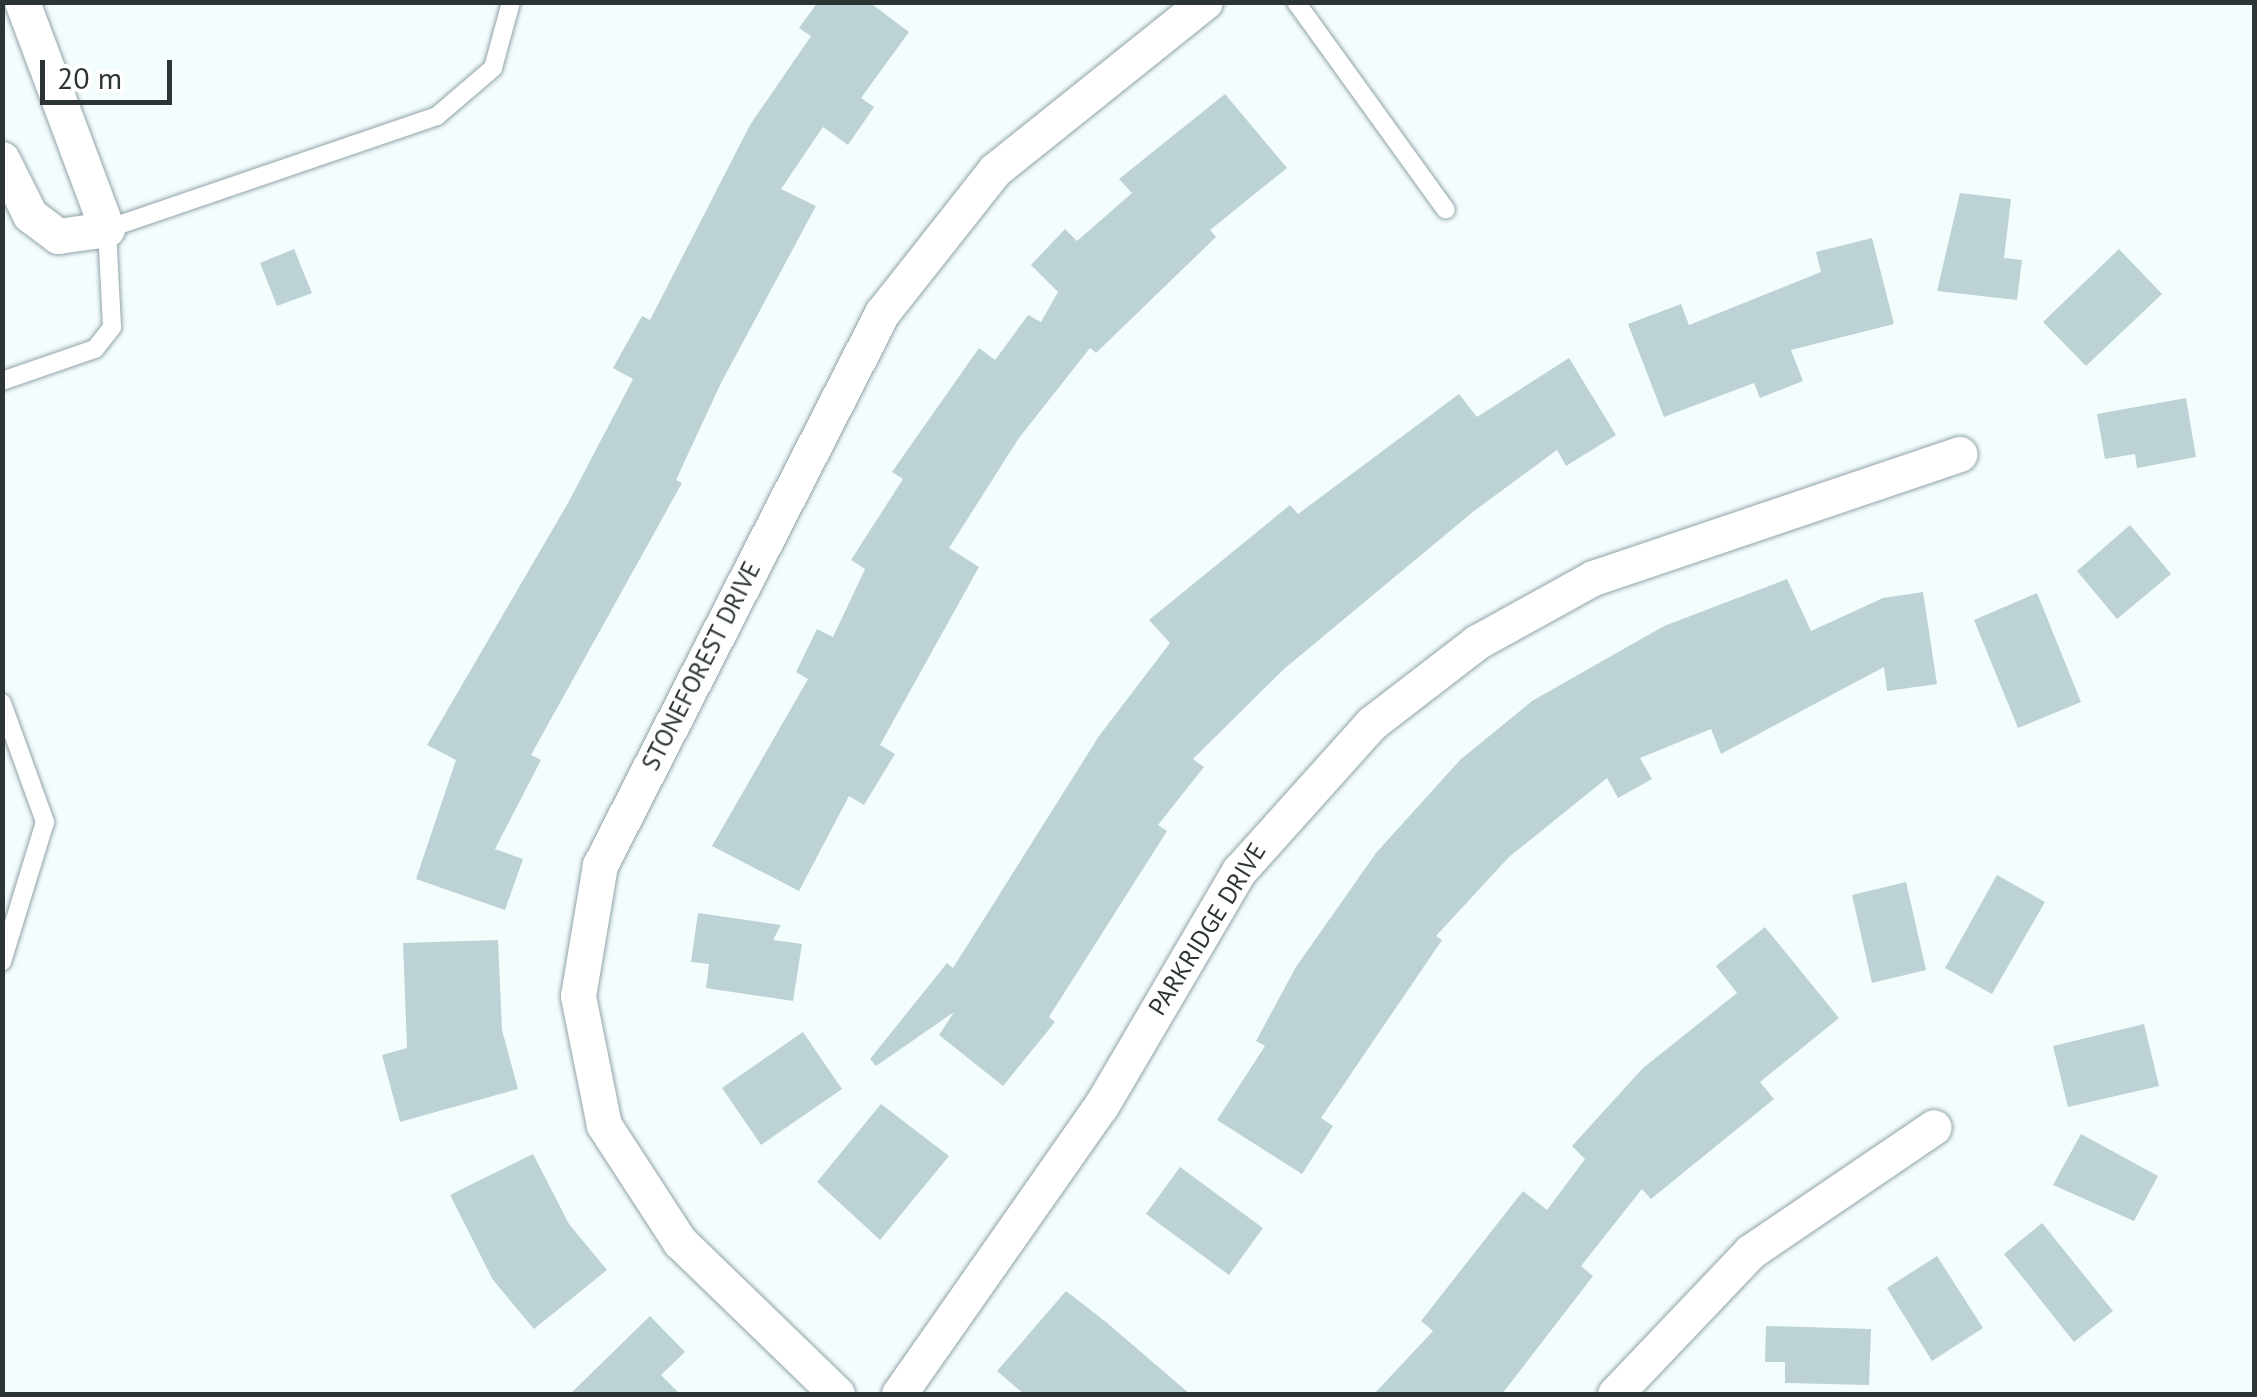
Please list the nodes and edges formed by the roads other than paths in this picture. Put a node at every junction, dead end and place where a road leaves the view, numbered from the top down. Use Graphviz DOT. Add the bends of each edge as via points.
graph roads {
  1 [pos="22,2"];
  2 [pos="511,2"];
  3 [pos="1205,2"];
  4 [pos="1296,2"];
  5 [pos="2,160"];
  6 [pos="1446,210"];
  7 [pos="107,229"];
  8 [pos="2,382"];
  9 [pos="1960,454"];
  10 [pos="2,704"];
  11 [pos="2,962"];
  12 [pos="1934,1126"];
  13 [pos="837,1394"];
  14 [pos="899,1394"];
  15 [pos="1615,1394"];
  1 -- 7 [label="street"];
  2 -- 7 [label="lane" via="493,68 437,116"];
  3 -- 13 [label="street, STONEFOREST DRIVE" via="996,170 882,313 596,881 578,996 604,1124 634,1184 680,1242"];
  4 -- 6 [label="lane"];
  5 -- 7 [label="street" via="30,215 58,236"];
  7 -- 8 [label="lane" via="112,326 95,350"];
  9 -- 14 [label="street, PARKRIDGE DRIVE" via="1594,578 1477,642 1372,723 1239,871 1101,1106"];
  10 -- 11 [label="lane" via="45,822"];
  12 -- 15 [label="street" via="1750,1252"];
}
